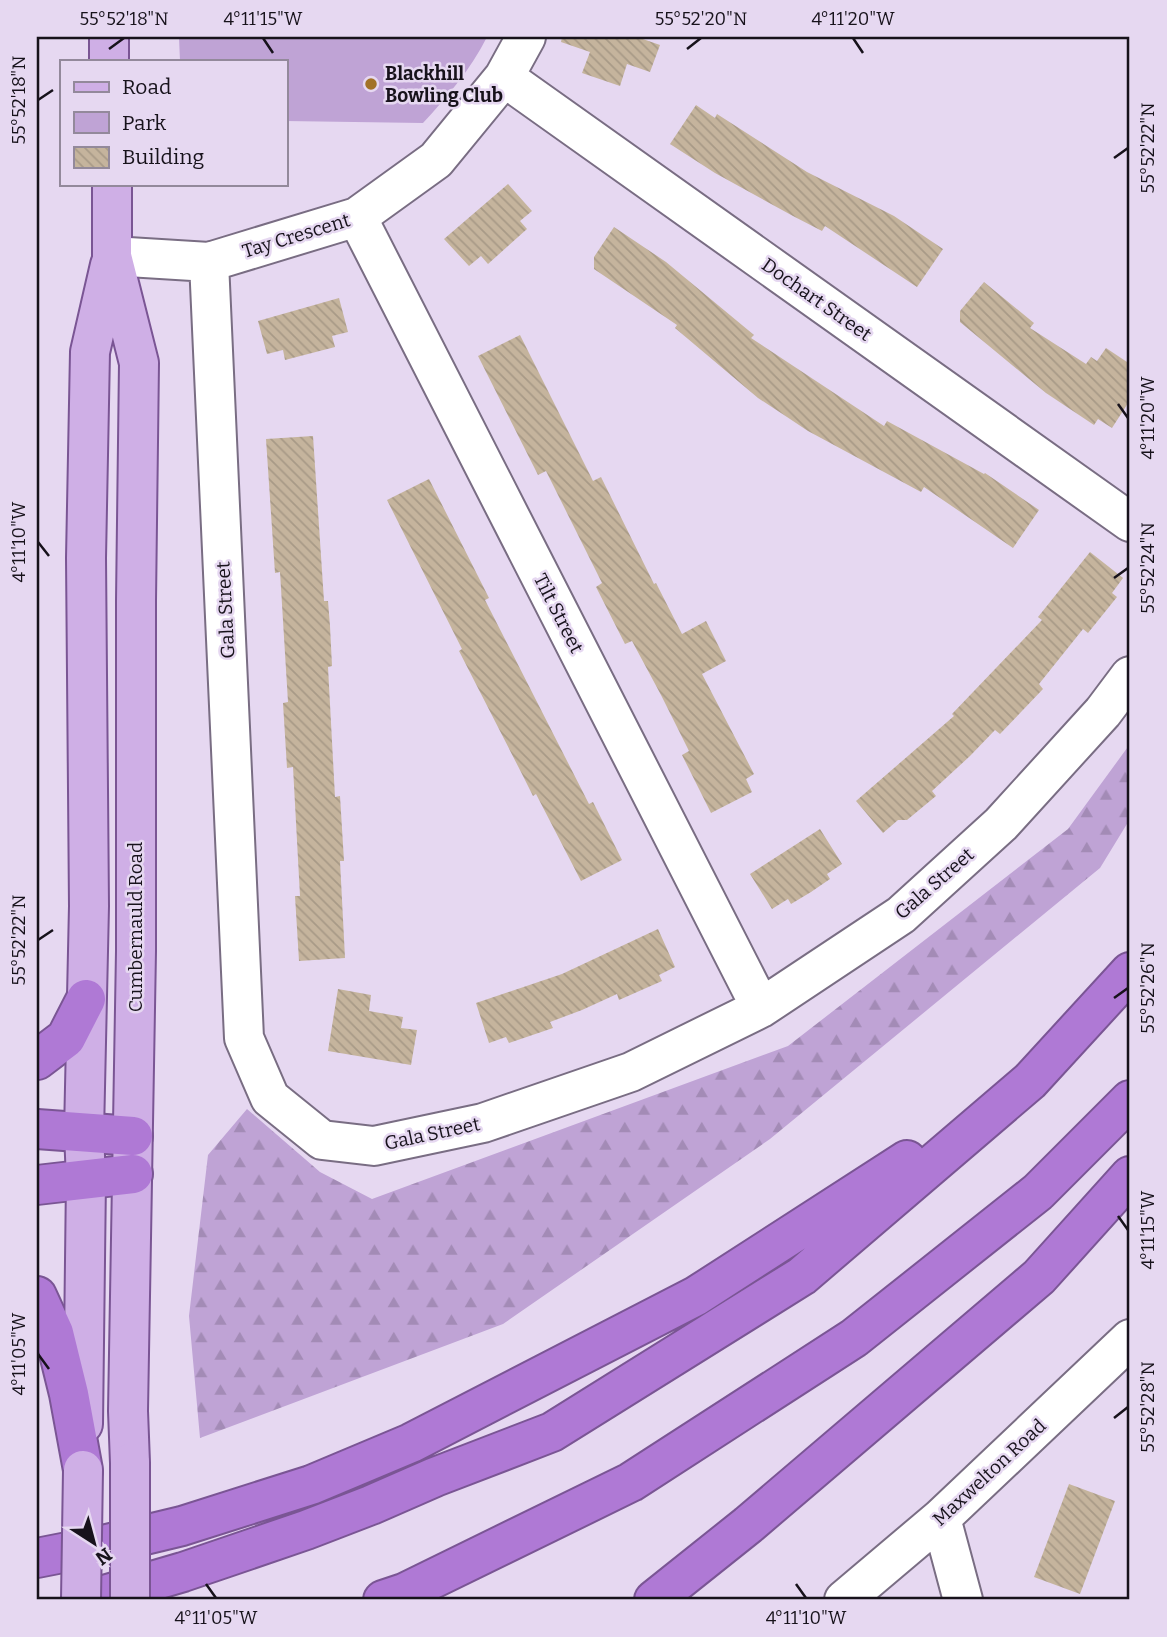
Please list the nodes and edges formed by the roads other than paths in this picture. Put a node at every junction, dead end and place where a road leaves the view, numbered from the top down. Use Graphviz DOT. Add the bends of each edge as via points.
graph roads {
  1 [pos="109,37"];
  2 [pos="526,37"];
  3 [pos="109,60"];
  4 [pos="504,77"];
  5 [pos="111,186"];
  6 [pos="357,217"];
  7 [pos="112,256"];
  8 [pos="209,262"];
  9 [pos="1130,522"];
  10 [pos="1130,676"];
  11 [pos="1130,972"];
  12 [pos="86,999"];
  13 [pos="761,1008"];
  14 [pos="37,1060"];
  15 [pos="1030,1081"];
  16 [pos="1130,1100"];
  17 [pos="37,1129"];
  18 [pos="84,1133"];
  19 [pos="133,1136"];
  20 [pos="133,1174"];
  21 [pos="1130,1176"];
  22 [pos="86,1179"];
  23 [pos="37,1185"];
  24 [pos="37,1296"];
  25 [pos="1130,1339"];
  26 [pos="83,1469"];
  27 [pos="941,1518"];
  28 [pos="37,1558"];
  29 [pos="81,1600"];
  30 [pos="130,1600"];
  31 [pos="383,1600"];
  32 [pos="654,1600"];
  33 [pos="844,1600"];
  34 [pos="963,1600"];
  1 -- 3 [label="main road"];
  2 -- 4 [label="street, Tay Crescent"];
  4 -- 6 [label="street, Tay Crescent" via="436,160"];
  4 -- 9 [label="street, Dochart Street"];
  5 -- 7 [label="main road, Cumbernauld Road"];
  6 -- 8 [label="street, Tay Crescent"];
  6 -- 13 [label="street, Tilt Street"];
  7 -- 8 [label="street, Tay Crescent"];
  7 -- 12 [label="main road, Cumbernauld Road" via="90,352"];
  7 -- 19 [label="main road, Cumbernauld Road" via="139,363"];
  8 -- 13 [label="street, Gala Street" via="244,1038 270,1098 323,1140 374,1146 483,1123 631,1072"];
  10 -- 13 [label="street, Gala Street" via="1002,824 901,915"];
  11 -- 15 [label="highway"];
  12 -- 14 [label="highway" via="66,1038"];
  12 -- 18 [label="main road, Cumbernauld Road"];
  15 -- 28 [label="highway" via="696,1296 411,1443 311,1485 182,1527"];
  15 -- 29 [label="highway" via="802,1276 552,1432 306,1530 183,1572"];
  16 -- 31 [label="highway" via="1038,1192 854,1338 631,1482"];
  17 -- 18 [label="highway"];
  18 -- 19 [label="highway"];
  18 -- 22 [label="main road, Cumbernauld Road"];
  19 -- 20 [label="main road, Cumbernauld Road"];
  20 -- 22 [label="highway"];
  20 -- 30 [label="main road, Cumbernauld Road, bridge"];
  21 -- 32 [label="highway" via="1039,1278"];
  22 -- 23 [label="highway"];
  22 -- 26 [label="main road, Cumbernauld Road"];
  24 -- 26 [label="highway" via="54,1333"];
  25 -- 27 [label="street, Maxwelton Road"];
  26 -- 29 [label="main road, Cumbernauld Road, bridge"];
  27 -- 33 [label="street, Maxwelton Road"];
  27 -- 34 [label="street"];
}
